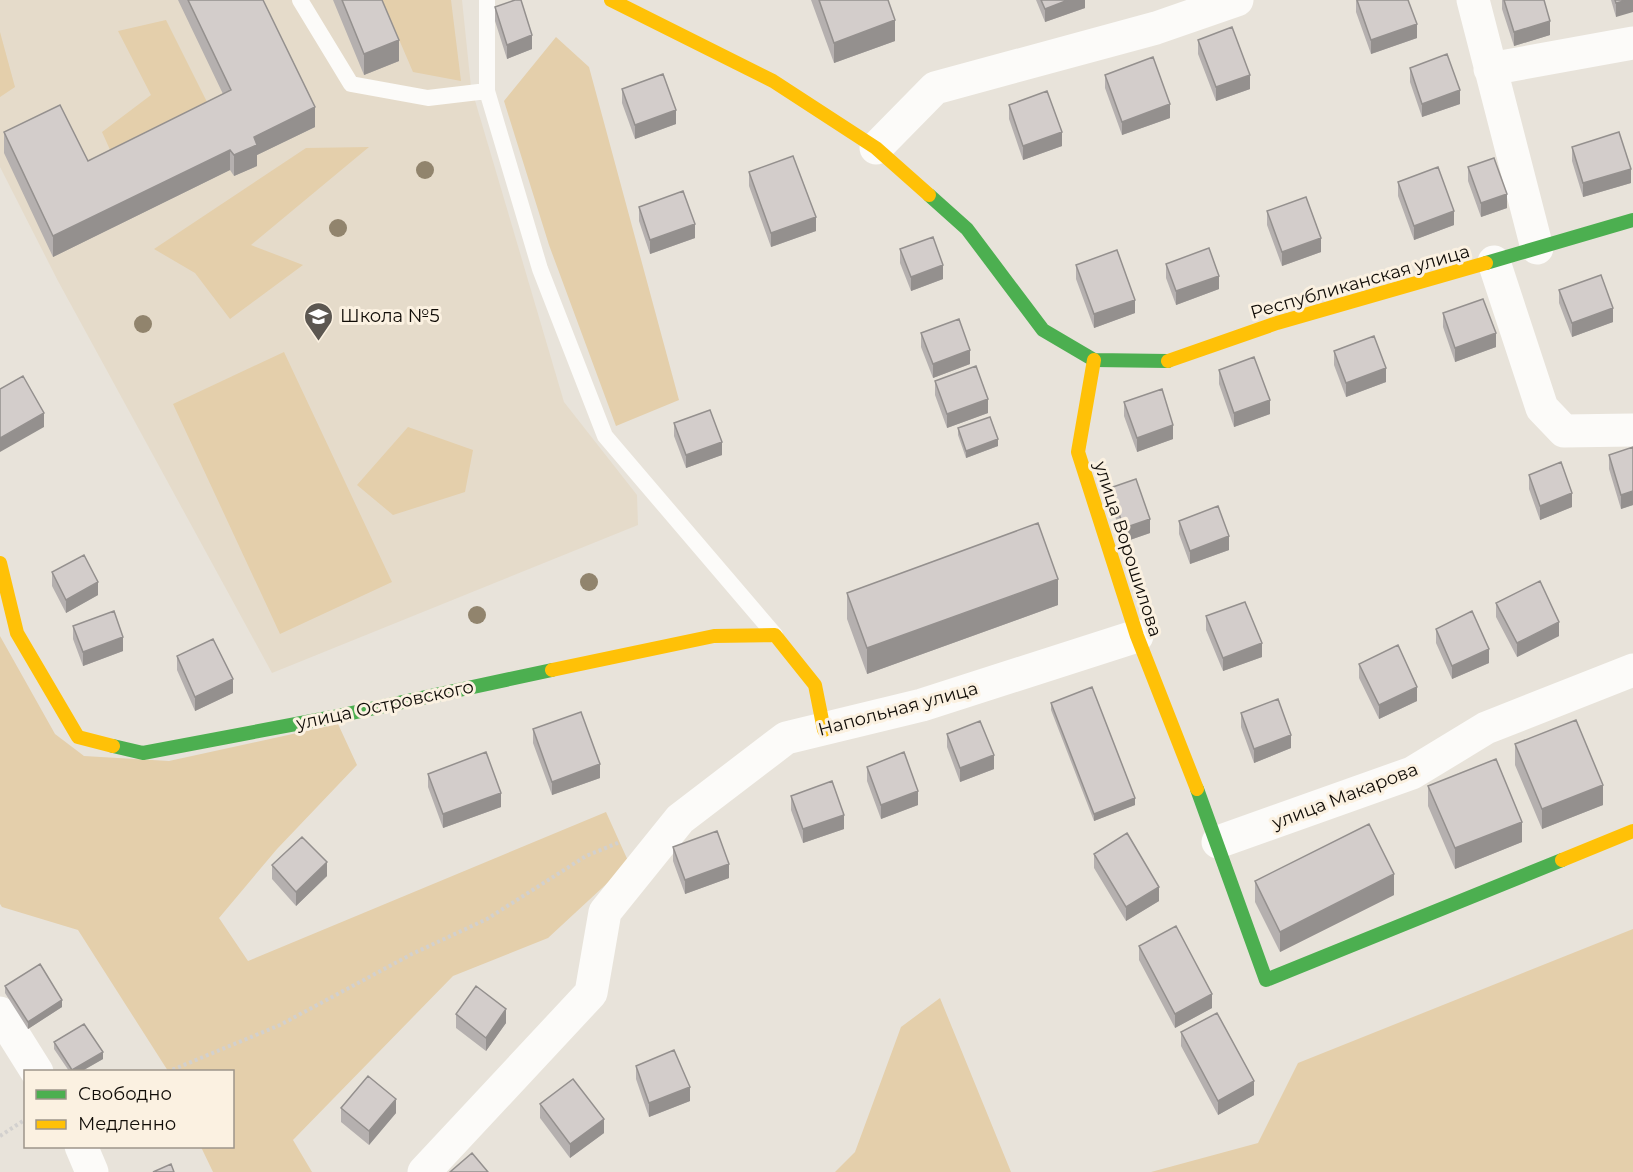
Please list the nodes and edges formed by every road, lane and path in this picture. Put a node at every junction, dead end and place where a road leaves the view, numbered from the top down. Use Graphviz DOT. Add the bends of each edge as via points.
graph roads {
  1 [pos="300,0"];
  2 [pos="487,0"];
  3 [pos="611,0"];
  4 [pos="1237,0"];
  5 [pos="1473,0"];
  6 [pos="1633,44"];
  7 [pos="1490,69"];
  8 [pos="487,91"];
  9 [pos="876,148"];
  10 [pos="1633,220"];
  11 [pos="1537,248"];
  12 [pos="1494,261"];
  13 [pos="1094,360"];
  14 [pos="1633,430"];
  15 [pos="0,563"];
  16 [pos="775,634"];
  17 [pos="1137,636"];
  18 [pos="1633,670"];
  19 [pos="824,730"];
  20 [pos="1633,831"];
  21 [pos="627,840"];
  22 [pos="1218,842"];
  23 [pos="0,1013"];
  24 [pos="36,1070"];
  25 [pos="169,1070"];
  26 [pos="24,1120"];
  27 [pos="0,1136"];
  28 [pos="82,1148"];
  29 [pos="92,1172"];
  30 [pos="424,1172"];
  1 -- 8 [label="lane" via="351,84 428,98"];
  2 -- 8 [label="lane"];
  3 -- 9 [label="street" via="773,81"];
  4 -- 9 [label="street" via="1156,28 935,87"];
  5 -- 7 [label="street"];
  6 -- 7 [label="street"];
  7 -- 11 [label="street"];
  8 -- 16 [label="lane" via="540,269 605,436"];
  9 -- 13 [label="street" via="967,229 1043,330"];
  10 -- 11 [label="street, Республиканская улица"];
  11 -- 12 [label="street, Республиканская улица"];
  12 -- 13 [label="street, Республиканская улица" via="1278,323 1168,361"];
  12 -- 14 [label="street" via="1542,408 1564,432"];
  13 -- 17 [label="street, улица Ворошилова" via="1078,452"];
  15 -- 16 [label="street, улица Островского" via="17,633 78,737 143,753 714,636"];
  16 -- 19 [label="street" via="815,685"];
  17 -- 19 [label="street, Напольная улица" via="922,705"];
  17 -- 22 [label="street, улица Ворошилова"];
  18 -- 22 [label="street, улица Макарова" via="1486,728 1412,773"];
  19 -- 30 [label="street, Напольная улица" via="786,738 680,819 605,912 591,993"];
  20 -- 22 [label="street, улица Ворошилова" via="1266,980"];
  21 -- 25 [label="path" via="586,856 487,919 412,954 280,1025"];
  23 -- 24 [label="street"];
  26 -- 27 [label="path"];
  28 -- 29 [label="street"];
}
